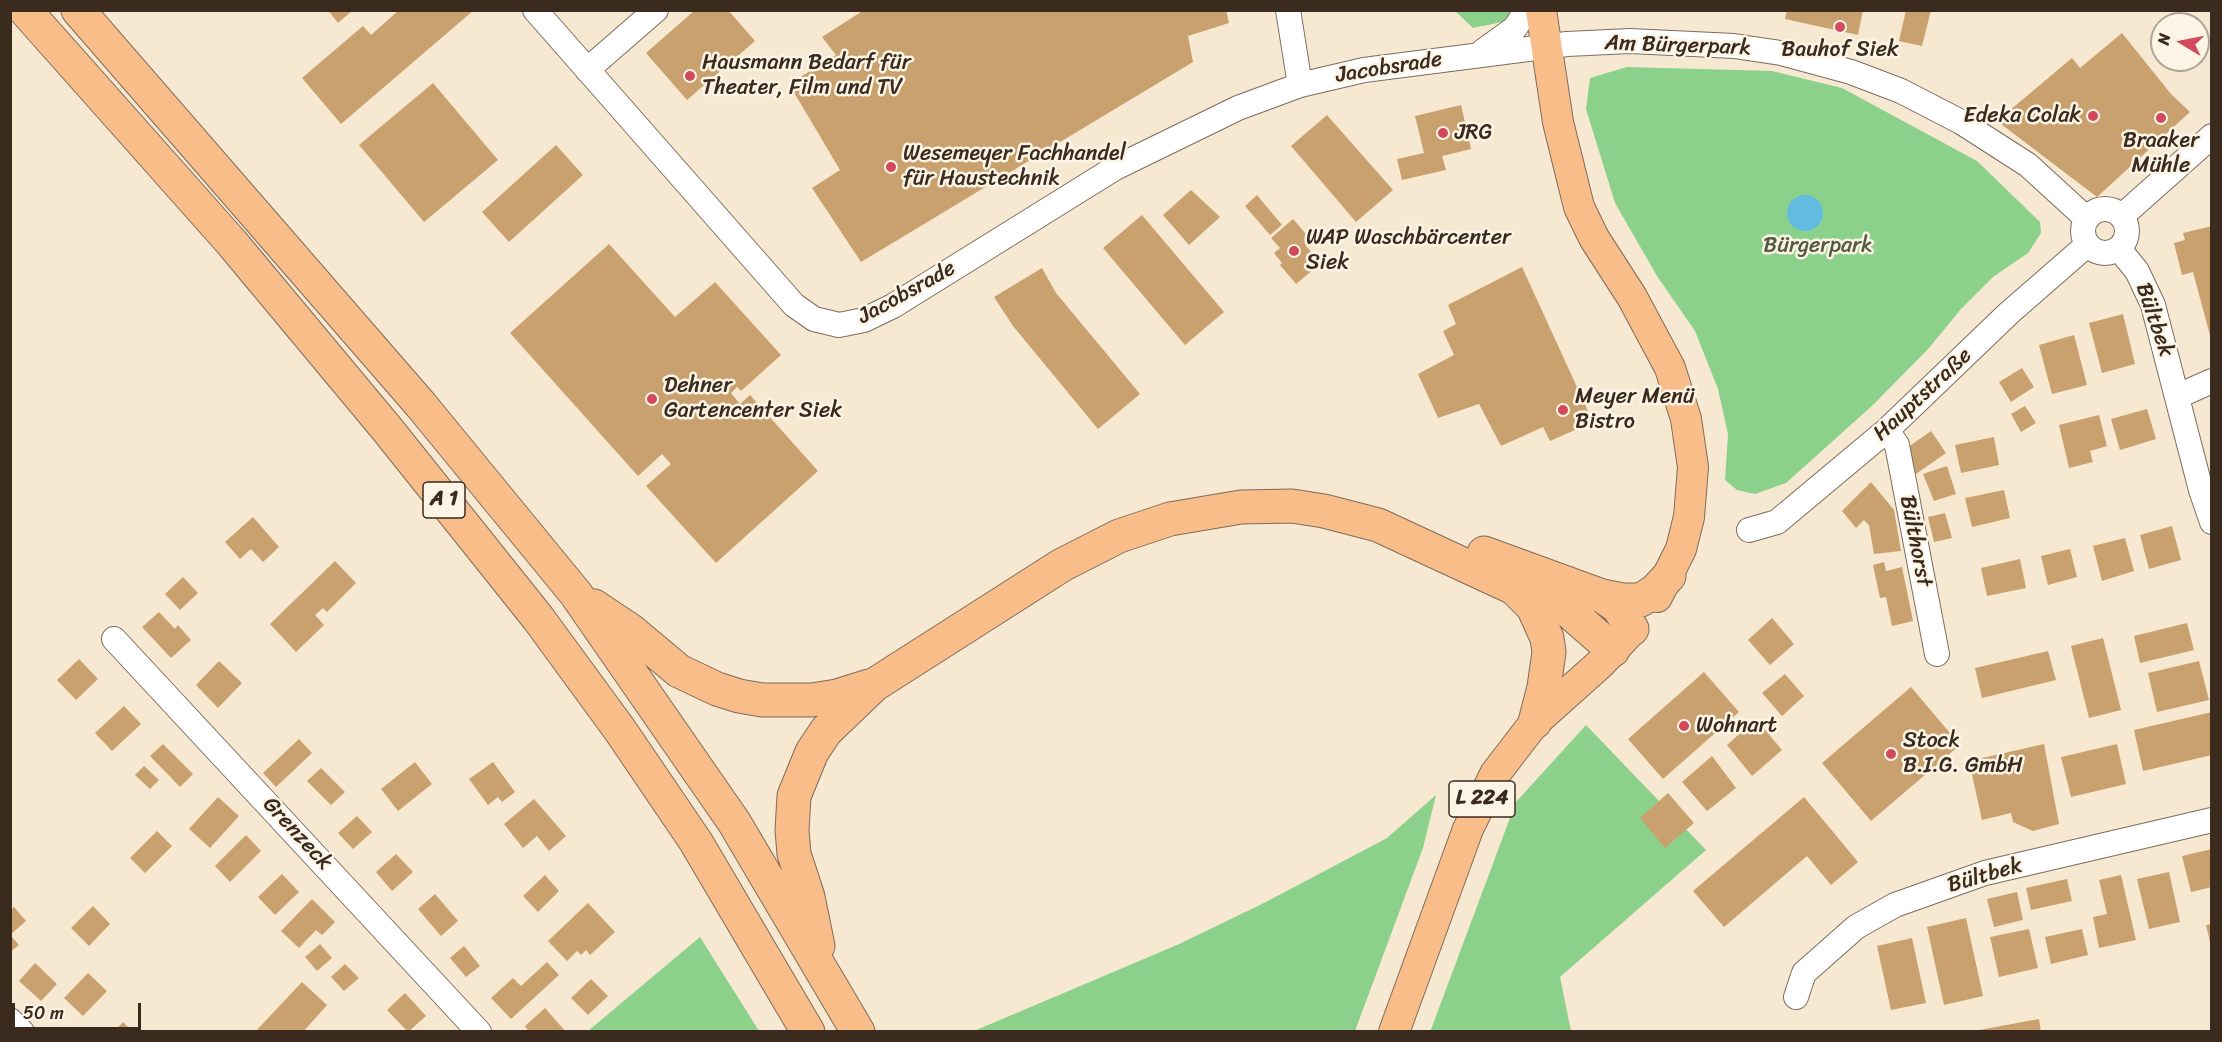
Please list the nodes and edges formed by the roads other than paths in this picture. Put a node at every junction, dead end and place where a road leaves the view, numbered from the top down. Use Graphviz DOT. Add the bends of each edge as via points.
graph roads {
  1 [pos="25,10"];
  2 [pos="78,10"];
  3 [pos="535,10"];
  4 [pos="656,10"];
  5 [pos="1288,10"];
  6 [pos="1527,10"];
  7 [pos="1541,10"];
  8 [pos="1547,46"];
  9 [pos="1479,54"];
  10 [pos="587,70"];
  11 [pos="1300,85"];
  12 [pos="2211,136"];
  13 [pos="2122,216"];
  14 [pos="2087,219"];
  15 [pos="2087,245"];
  16 [pos="2119,249"];
  17 [pos="2211,381"];
  18 [pos="2178,396"];
  19 [pos="1887,430"];
  20 [pos="2211,522"];
  21 [pos="1378,525"];
  22 [pos="1749,530"];
  23 [pos="1420,545"];
  24 [pos="1669,576"];
  25 [pos="576,594"];
  26 [pos="1602,596"];
  27 [pos="114,639"];
  28 [pos="1622,640"];
  29 [pos="1937,654"];
  30 [pos="874,685"];
  31 [pos="1535,722"];
  32 [pos="2211,820"];
  33 [pos="823,968"];
  34 [pos="1796,997"];
  35 [pos="10,1020"];
  36 [pos="22,1032"];
  37 [pos="479,1032"];
  38 [pos="808,1032"];
  39 [pos="858,1032"];
  40 [pos="1394,1032"];
  1 -- 38 [label="highway, A 1" via="239,252 538,618 696,842"];
  2 -- 25 [label="highway, A 1" via="421,405"];
  3 -- 10 [label="street, Jacobsrade"];
  4 -- 10 [label="street"];
  5 -- 11 [label="street"];
  6 -- 9 [label="street, Jacobsrade" via="1515,28"];
  7 -- 8 [label="main road, L 224"];
  8 -- 9 [label="street, Jacobsrade"];
  8 -- 14 [label="street, Am Bürgerpark" via="1630,41 1734,46 1789,55 1851,72 1961,122 2028,165"];
  8 -- 24 [label="main road, L 224" via="1566,165 1579,207 1670,368 1686,419 1693,467 1689,517"];
  9 -- 11 [label="street, Jacobsrade" via="1364,70"];
  10 -- 11 [label="street, Jacobsrade" via="794,305 814,319 839,325 864,320 893,306 1066,196 1160,144 1216,116"];
  12 -- 13 [label="street"];
  13 -- 14 [label="street" via="2107,209 2095,211"];
  13 -- 16 [label="street" via="2128,232"];
  14 -- 15 [label="street" via="2083,232"];
  15 -- 16 [label="street" via="2098,253"];
  15 -- 19 [label="street, Hauptstraße" via="2009,313"];
  16 -- 18 [label="street, Bültbek" via="2137,271 2154,305"];
  17 -- 18 [label="street"];
  18 -- 20 [label="street, Bültbek"];
  19 -- 22 [label="street, Hauptstraße" via="1776,522"];
  19 -- 29 [label="street, Bülthorst" via="1897,445"];
  21 -- 23 [label="highway"];
  21 -- 26 [label="highway" via="1416,529"];
  21 -- 30 [label="highway" via="1324,511 1267,506 1192,514 1144,527 1062,566"];
  23 -- 28 [label="highway" via="1522,577"];
  23 -- 31 [label="highway" via="1514,588 1533,607 1549,652"];
  24 -- 26 [label="highway" via="1641,600"];
  24 -- 28 [label="main road, L 224" via="1654,602"];
  25 -- 30 [label="highway" via="630,630 679,671 739,696 812,700"];
  25 -- 33 [label="highway, A 1" via="734,822"];
  26 -- 28 [label="highway" via="1618,608"];
  27 -- 37 [label="street, Grenzeck"];
  28 -- 31 [label="main road, L 224"];
  30 -- 33 [label="highway" via="825,731 794,796 794,854"];
  31 -- 40 [label="main road, L 224" via="1485,793 1468,829"];
  32 -- 34 [label="street, Bültbek" via="1985,873 1895,905 1856,927 1804,973"];
  33 -- 39 [label="highway, A 1"];
  35 -- 36 [label="street"];
}
